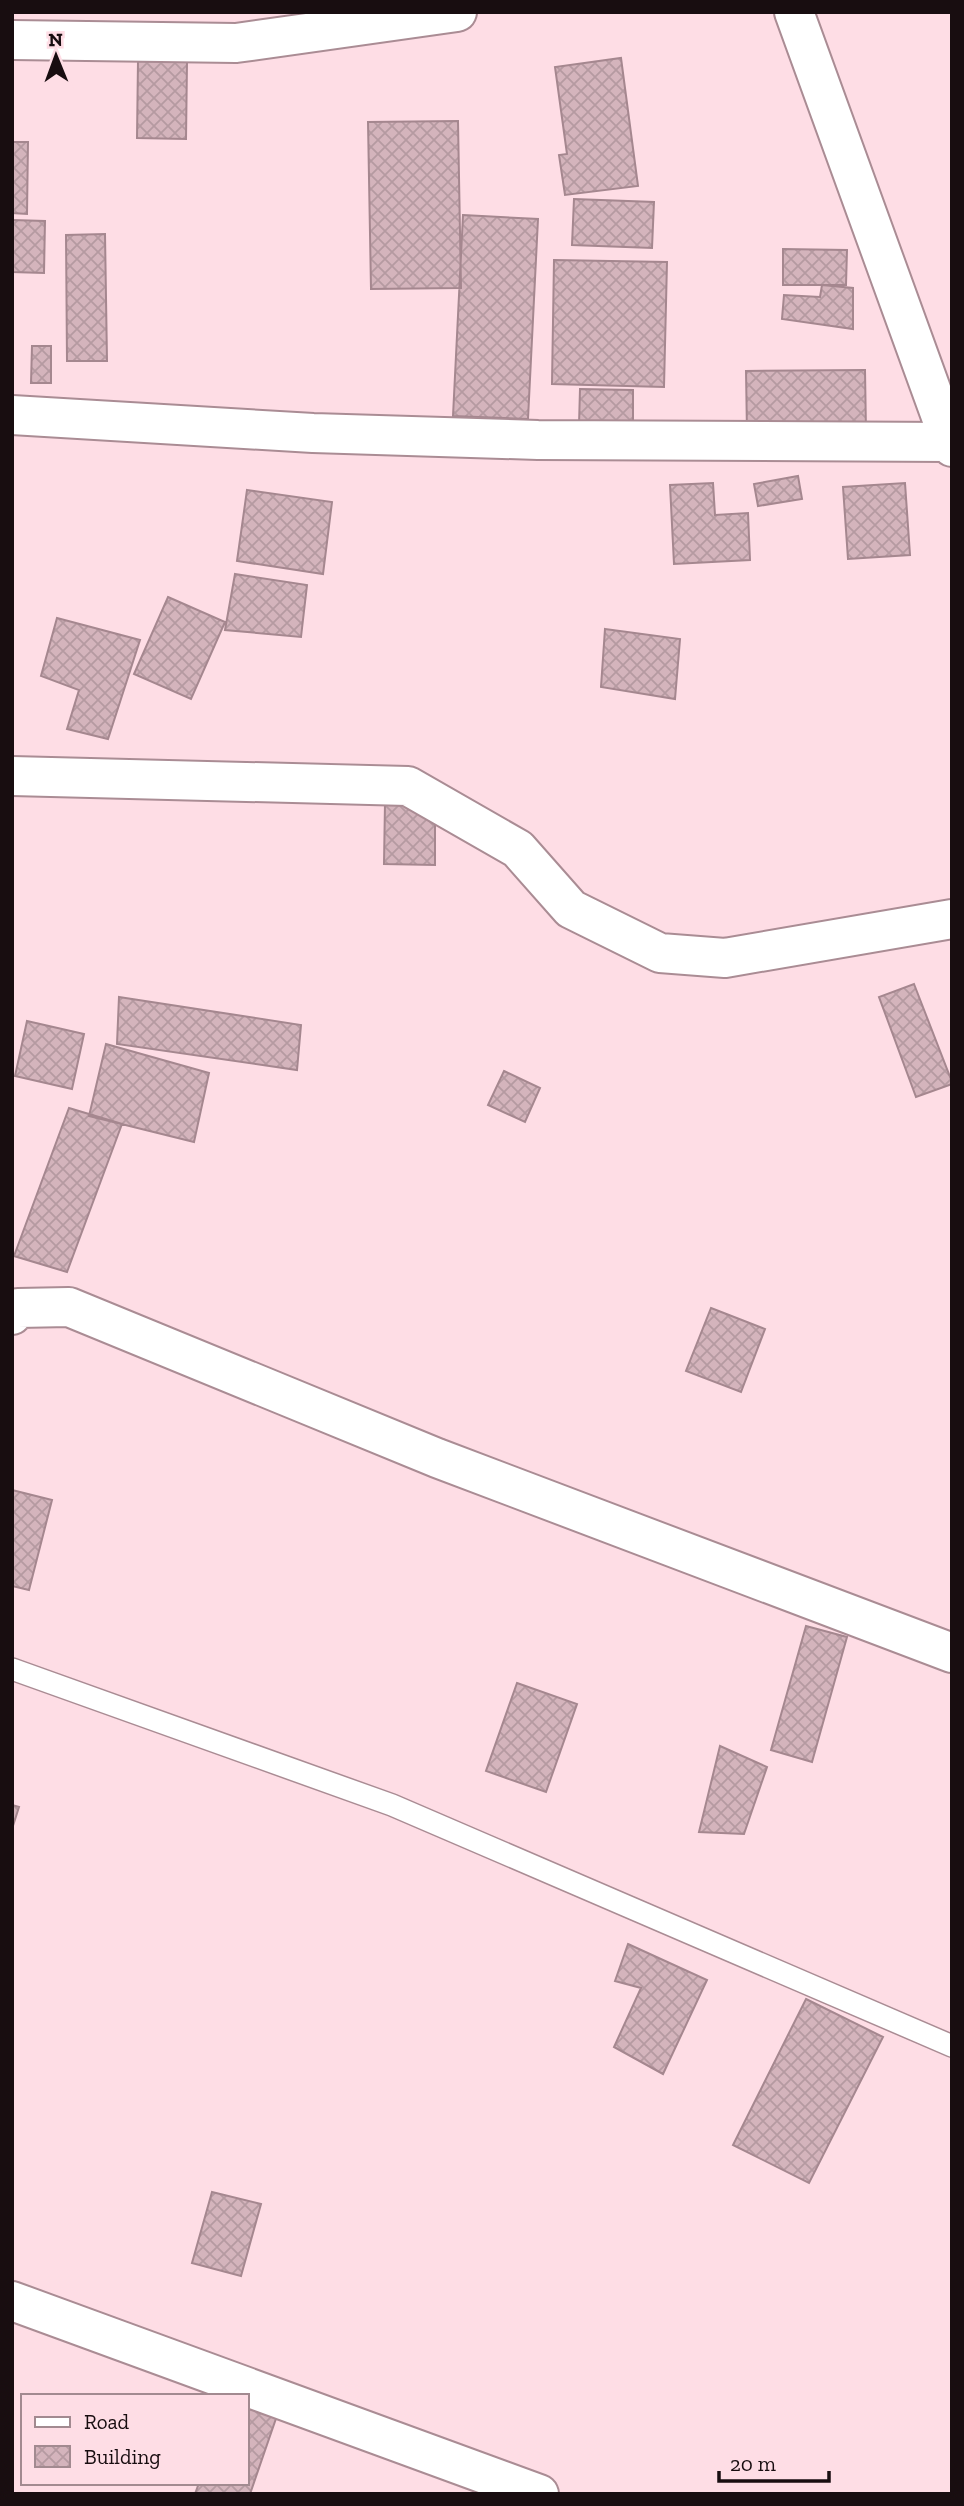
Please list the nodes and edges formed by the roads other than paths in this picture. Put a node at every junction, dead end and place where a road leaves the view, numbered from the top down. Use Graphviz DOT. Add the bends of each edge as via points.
graph roads {
  1 [pos="457,12"];
  2 [pos="794,12"];
  3 [pos="12,40"];
  4 [pos="12,415"];
  5 [pos="948,427"];
  6 [pos="12,776"];
  7 [pos="952,919"];
  8 [pos="12,1315"];
  9 [pos="952,1653"];
  10 [pos="12,1669"];
  11 [pos="952,2046"];
  12 [pos="12,2301"];
  13 [pos="539,2494"];
  1 -- 3 [label="street" via="236,43"];
  2 -- 5 [label="street"];
  4 -- 5 [label="street" via="313,433 538,440"];
  6 -- 7 [label="street" via="408,786 518,849 571,909 660,953 725,958"];
  8 -- 9 [label="street" via="18,1308 69,1307 437,1458"];
  10 -- 11 [label="lane" via="392,1805"];
  12 -- 13 [label="street"];
}
